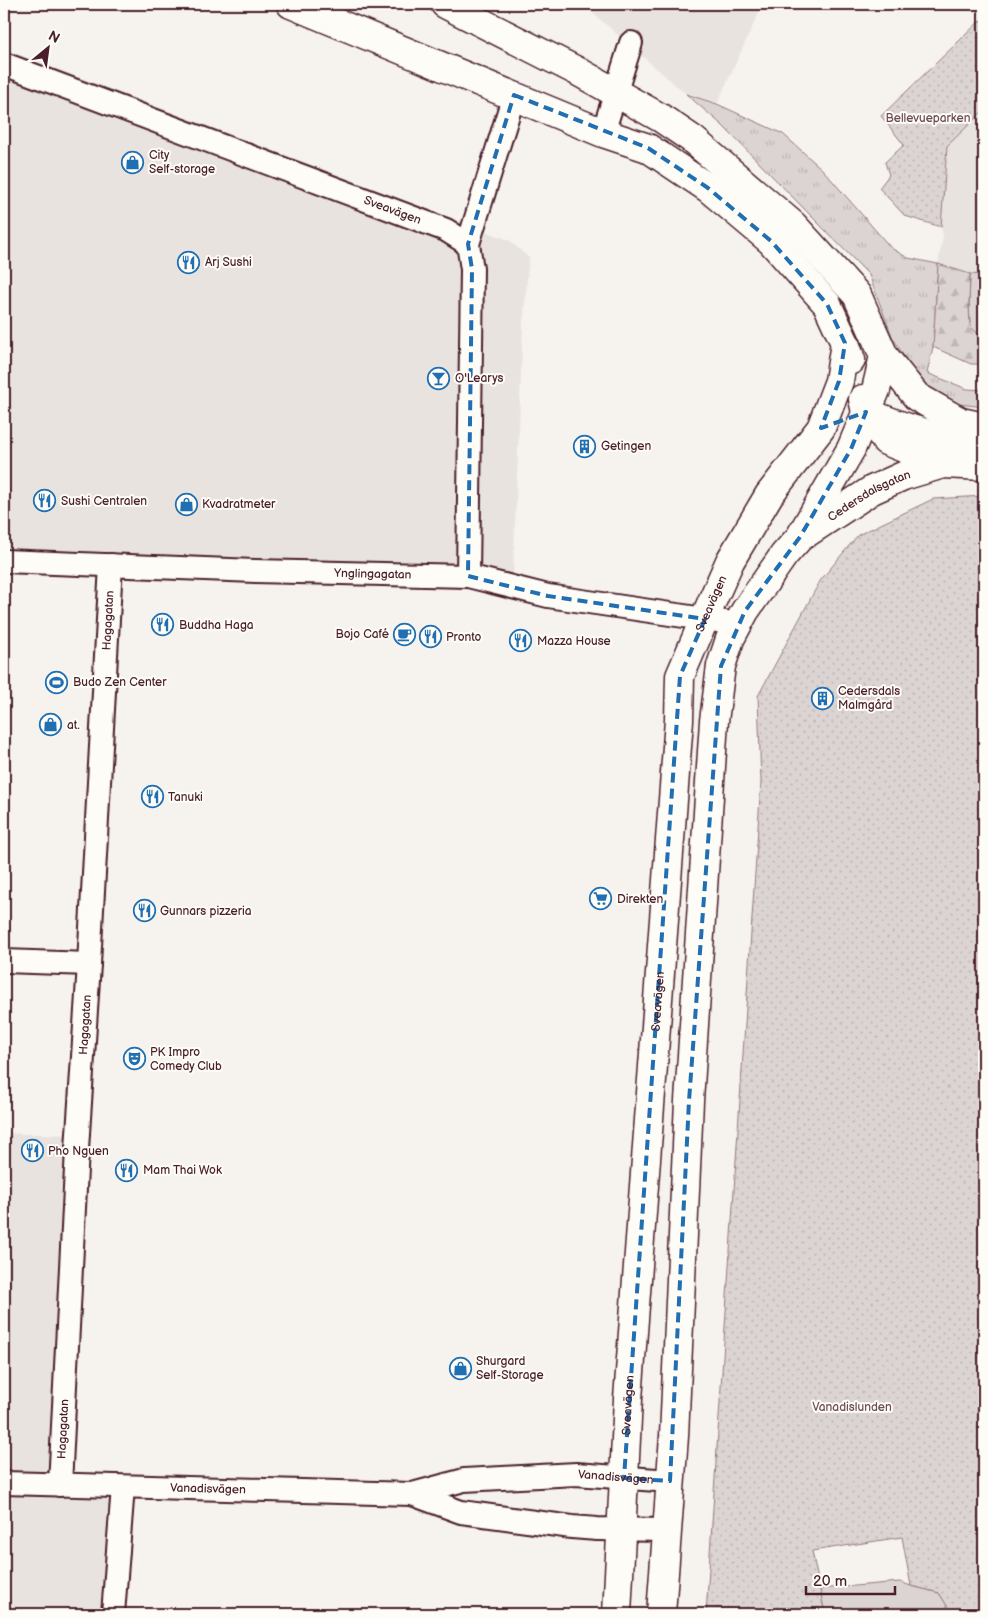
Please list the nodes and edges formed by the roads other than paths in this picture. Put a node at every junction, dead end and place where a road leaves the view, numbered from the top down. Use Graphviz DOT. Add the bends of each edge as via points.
graph roads {
  1 [pos="291,4"];
  2 [pos="445,4"];
  3 [pos="631,44"];
  4 [pos="4,64"];
  5 [pos="616,92"];
  6 [pos="514,95"];
  7 [pos="603,133"];
  8 [pos="468,244"];
  9 [pos="846,343"];
  10 [pos="884,356"];
  11 [pos="866,412"];
  12 [pos="984,427"];
  13 [pos="821,428"];
  14 [pos="984,440"];
  15 [pos="943,464"];
  16 [pos="984,466"];
  17 [pos="792,546"];
  18 [pos="4,561"];
  19 [pos="111,565"];
  20 [pos="468,576"];
  21 [pos="705,619"];
  22 [pos="738,624"];
  23 [pos="4,961"];
  24 [pos="89,964"];
  25 [pos="624,1478"];
  26 [pos="670,1481"];
  27 [pos="4,1483"];
  28 [pos="60,1485"];
  29 [pos="123,1487"];
  30 [pos="412,1494"];
  31 [pos="621,1529"];
  32 [pos="667,1530"];
  33 [pos="114,1614"];
  34 [pos="617,1614"];
  35 [pos="661,1614"];
  1 -- 6 [label="main road"];
  2 -- 5 [label="main road"];
  3 -- 5 [label="street"];
  4 -- 8 [label="street, Sveavägen" via="446,230"];
  5 -- 7 [label="street"];
  5 -- 10 [label="main road" via="692,139 793,225 857,295"];
  6 -- 7 [label="main road"];
  6 -- 8 [label="street"];
  7 -- 9 [label="main road" via="648,148 708,188 771,241 827,304"];
  8 -- 20 [label="street" via="472,269"];
  9 -- 11 [label="main road, Cedersdalsgatan"];
  9 -- 13 [label="main road, Sveavägen" via="839,381"];
  10 -- 11 [label="main road" via="876,390"];
  10 -- 12 [label="main road" via="917,397 961,422"];
  11 -- 13 [label="main road"];
  11 -- 14 [label="main road" via="929,434 969,442"];
  11 -- 15 [label="main road, Cedersdalsgatan" via="886,441"];
  11 -- 17 [label="main road" via="851,449"];
  13 -- 21 [label="main road, Sveavägen" via="769,495 730,561"];
  15 -- 16 [label="main road, Cedersdalsgatan"];
  15 -- 17 [label="main road, Cedersdalsgatan" via="872,490"];
  17 -- 22 [label="main road"];
  18 -- 19 [label="street, Ynglingagatan"];
  19 -- 20 [label="street, Ynglingagatan"];
  19 -- 24 [label="street, Hagagatan"];
  20 -- 21 [label="street, Ynglingagatan" via="548,596"];
  21 -- 22 [label="street, Ynglingagatan"];
  21 -- 25 [label="main road, Sveavägen" via="680,676 679,729"];
  22 -- 26 [label="main road" via="721,666 714,721 689,1101"];
  23 -- 24 [label="street"];
  24 -- 28 [label="street, Hagagatan"];
  25 -- 26 [label="street, Vanadisvägen"];
  25 -- 30 [label="street, Vanadisvägen" via="576,1474 464,1480"];
  25 -- 31 [label="main road, Sveavägen"];
  26 -- 32 [label="main road"];
  27 -- 28 [label="street, Vanadisvägen"];
  28 -- 29 [label="street, Vanadisvägen"];
  29 -- 30 [label="street, Vanadisvägen"];
  29 -- 33 [label="street"];
  30 -- 31 [label="street, Vanadisvägen" via="461,1512 572,1527"];
  31 -- 32 [label="street, Vanadisvägen"];
  31 -- 34 [label="main road, Sveavägen"];
  32 -- 35 [label="main road"];
}
